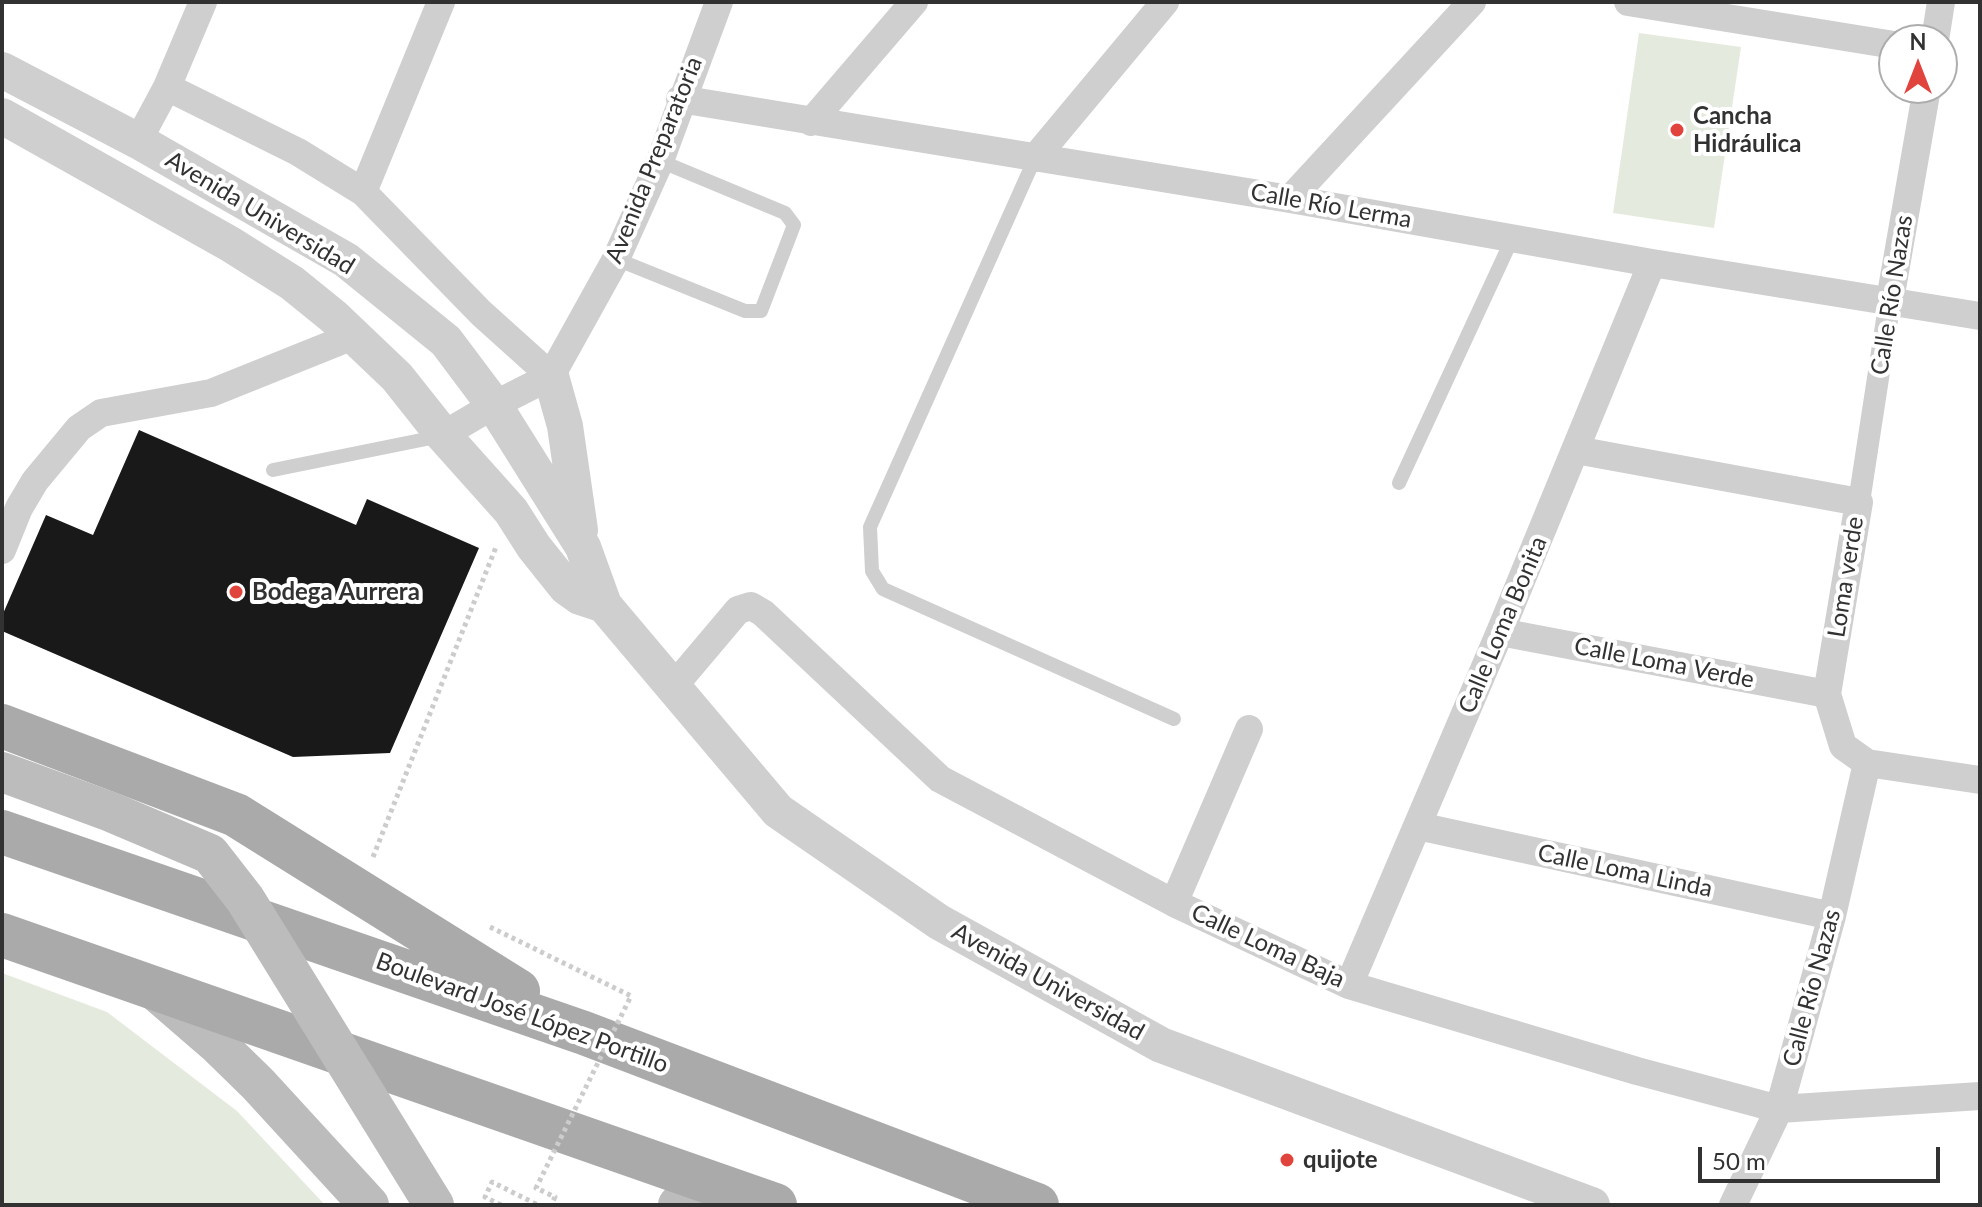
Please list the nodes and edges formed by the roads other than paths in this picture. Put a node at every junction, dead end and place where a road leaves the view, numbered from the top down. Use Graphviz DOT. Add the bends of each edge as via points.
graph roads {
  1 [pos="203,2"];
  2 [pos="441,2"];
  3 [pos="719,2"];
  4 [pos="914,2"];
  5 [pos="1165,2"];
  6 [pos="1472,2"];
  7 [pos="1628,2"];
  8 [pos="1941,2"];
  9 [pos="1938,24"];
  10 [pos="1878,42"];
  11 [pos="2,70"];
  12 [pos="167,87"];
  13 [pos="680,99"];
  14 [pos="1924,104"];
  15 [pos="2,116"];
  16 [pos="811,122"];
  17 [pos="138,141"];
  18 [pos="1035,158"];
  19 [pos="660,161"];
  20 [pos="363,192"];
  21 [pos="1290,199"];
  22 [pos="1513,237"];
  23 [pos="616,259"];
  24 [pos="1652,263"];
  25 [pos="1890,300"];
  26 [pos="1980,316"];
  27 [pos="353,336"];
  28 [pos="551,376"];
  29 [pos="494,405"];
  30 [pos="443,435"];
  31 [pos="1576,450"];
  32 [pos="273,470"];
  33 [pos="1399,483"];
  34 [pos="1859,502"];
  35 [pos="583,547"];
  36 [pos="2,550"];
  37 [pos="604,605"];
  38 [pos="1500,632"];
  39 [pos="673,687"];
  40 [pos="1827,694"];
  41 [pos="1174,719"];
  42 [pos="2,726"];
  43 [pos="1249,729"];
  44 [pos="1867,763"];
  45 [pos="2,772"];
  46 [pos="1980,780"];
  47 [pos="1418,826"];
  48 [pos="2,832"];
  49 [pos="1174,903"];
  50 [pos="1832,916"];
  51 [pos="2,935"];
  52 [pos="148,984"];
  53 [pos="1349,985"];
  54 [pos="584,1033"];
  55 [pos="1980,1096"];
  56 [pos="1779,1109"];
  57 [pos="716,1184"];
  58 [pos="369,1205"];
  59 [pos="434,1205"];
  60 [pos="678,1205"];
  61 [pos="775,1205"];
  62 [pos="1037,1205"];
  63 [pos="1592,1205"];
  64 [pos="1733,1205"];
  1 -- 12 [label="street"];
  2 -- 20 [label="street"];
  3 -- 13 [label="street, Avenida Preparatoria"];
  4 -- 16 [label="street"];
  5 -- 18 [label="street"];
  6 -- 21 [label="street"];
  7 -- 10 [label="street"];
  8 -- 9 [label="street"];
  11 -- 17 [label="street, Avenida Universidad"];
  12 -- 17 [label="street"];
  12 -- 20 [label="street" via="298,152"];
  13 -- 16 [label="street, Calle Río Lerma"];
  13 -- 19 [label="street, Avenida Preparatoria"];
  14 -- 25 [label="street, Calle Río Nazas"];
  15 -- 27 [label="street, Avenida Universidad" via="292,283"];
  16 -- 18 [label="street, Calle Río Lerma"];
  17 -- 29 [label="street, Avenida Universidad" via="346,260 446,341"];
  18 -- 21 [label="street, Calle Río Lerma"];
  18 -- 41 [label="lane" via="870,527 872,571 883,589"];
  19 -- 23 [label="street, Avenida Preparatoria"];
  19 -- 23 [label="lane" via="785,213 794,225 761,311 745,311"];
  20 -- 28 [label="street"];
  21 -- 22 [label="street, Calle Río Lerma"];
  22 -- 24 [label="street, Calle Río Lerma"];
  22 -- 33 [label="lane"];
  23 -- 28 [label="street, Avenida Preparatoria"];
  24 -- 25 [label="street, Calle Río Lerma"];
  24 -- 31 [label="street, Calle Loma Bonita"];
  25 -- 26 [label="street, Calle Río Lerma"];
  25 -- 34 [label="street, Calle Río Nazas"];
  27 -- 30 [label="street, Avenida Universidad" via="397,377"];
  27 -- 36 [label="street" via="211,393 101,413 79,428 35,481"];
  28 -- 29 [label="street"];
  28 -- 35 [label="street" via="565,426"];
  29 -- 30 [label="street"];
  29 -- 35 [label="street, Avenida Universidad"];
  30 -- 32 [label="lane"];
  30 -- 37 [label="street, Avenida Universidad" via="511,511 566,587"];
  31 -- 34 [label="street, Loma verde"];
  31 -- 38 [label="street, Calle Loma Bonita"];
  34 -- 40 [label="street, Loma verde"];
  35 -- 37 [label="street, Avenida Universidad"];
  37 -- 39 [label="street, Avenida Universidad"];
  38 -- 40 [label="street, Calle Loma Verde"];
  38 -- 47 [label="street, Calle Loma Bonita"];
  39 -- 49 [label="street, Calle Loma Baja" via="738,610 751,606 940,779"];
  39 -- 63 [label="street, Avenida Universidad" via="778,811 939,922 1161,1045"];
  40 -- 44 [label="street, Loma verde" via="1843,746"];
  42 -- 54 [label="main road" via="236,815"];
  43 -- 49 [label="street"];
  44 -- 46 [label="street"];
  44 -- 50 [label="street, Calle Río Nazas"];
  45 -- 59 [label="main road, bridge" via="210,854 245,899"];
  47 -- 50 [label="street, Calle Loma Linda"];
  47 -- 53 [label="street, Calle Loma Bonita"];
  48 -- 54 [label="main road, Boulevard José López Portillo"];
  49 -- 53 [label="street, Calle Loma Baja"];
  50 -- 56 [label="street, Calle Río Nazas"];
  51 -- 52 [label="main road"];
  52 -- 57 [label="main road"];
  52 -- 58 [label="main road" via="216,1043"];
  53 -- 56 [label="street, Calle Loma Baja"];
  54 -- 62 [label="main road, Boulevard José López Portillo"];
  55 -- 56 [label="street, Calle Loma Baja"];
  56 -- 64 [label="street, Calle Río Nazas"];
  57 -- 60 [label="main road"];
  57 -- 61 [label="main road"];
}
